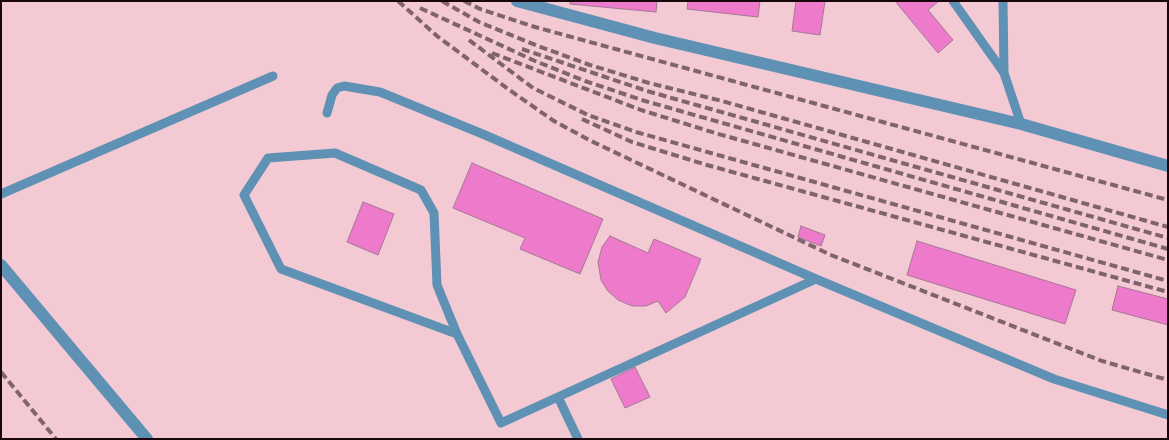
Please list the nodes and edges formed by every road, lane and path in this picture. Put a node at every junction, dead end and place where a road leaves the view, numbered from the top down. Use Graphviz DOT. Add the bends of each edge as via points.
graph roads {
  1 [pos="517,1"];
  2 [pos="953,1"];
  3 [pos="1003,1"];
  4 [pos="1004,73"];
  5 [pos="273,76"];
  6 [pos="327,113"];
  7 [pos="1021,124"];
  8 [pos="1168,166"];
  9 [pos="1,194"];
  10 [pos="1,265"];
  11 [pos="816,279"];
  12 [pos="457,334"];
  13 [pos="558,396"];
  14 [pos="1168,415"];
  15 [pos="147,439"];
  16 [pos="578,439"];
  1 -- 7 [label="street" via="655,38"];
  2 -- 4 [label="lane"];
  3 -- 4 [label="lane"];
  4 -- 7 [label="lane"];
  5 -- 9 [label="lane"];
  6 -- 11 [label="lane" via="337,88 344,86 380,92"];
  7 -- 8 [label="street"];
  10 -- 15 [label="street"];
  11 -- 13 [label="lane"];
  11 -- 14 [label="lane" via="1054,379"];
  12 -- 12 [label="lane" via="437,285 434,213 422,190 335,153 268,158 244,195 281,269"];
  12 -- 13 [label="lane" via="501,423"];
  13 -- 16 [label="lane"];
}
